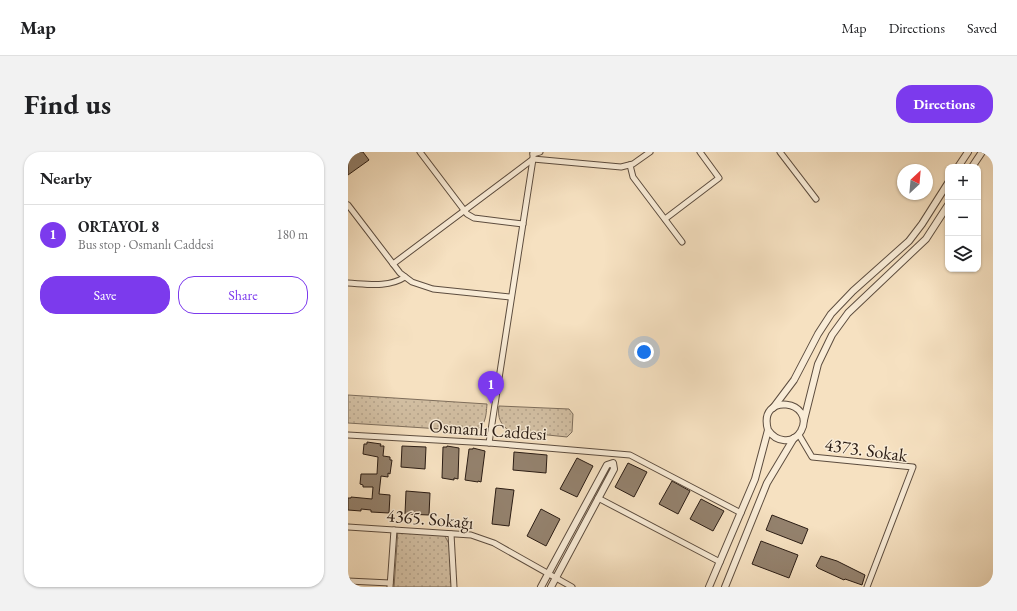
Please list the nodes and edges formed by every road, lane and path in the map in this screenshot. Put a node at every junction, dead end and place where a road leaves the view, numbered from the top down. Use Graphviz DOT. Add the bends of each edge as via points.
graph roads {
  1 [pos="420,152"];
  2 [pos="540,152"];
  3 [pos="650,152"];
  4 [pos="700,152"];
  5 [pos="780,152"];
  6 [pos="968,152"];
  7 [pos="982,152"];
  8 [pos="533,155"];
  9 [pos="960,164"];
  10 [pos="974,164"];
  11 [pos="630,165"];
  12 [pos="945,188"];
  13 [pos="816,199"];
  14 [pos="348,205"];
  15 [pos="464,210"];
  16 [pos="945,210"];
  17 [pos="665,219"];
  18 [pos="523,224"];
  19 [pos="682,242"];
  20 [pos="393,264"];
  21 [pos="405,278"];
  22 [pos="348,283"];
  23 [pos="511,297"];
  24 [pos="773,408"];
  25 [pos="804,424"];
  26 [pos="768,430"];
  27 [pos="348,435"];
  28 [pos="797,436"];
  29 [pos="489,443"];
  30 [pos="616,453"];
  31 [pos="613,463"];
  32 [pos="598,498"];
  33 [pos="741,513"];
  34 [pos="348,527"];
  35 [pos="394,530"];
  36 [pos="451,534"];
  37 [pos="720,562"];
  38 [pos="548,574"];
  39 [pos="556,578"];
  40 [pos="348,581"];
  41 [pos="390,585"];
  42 [pos="454,587"];
  43 [pos="541,587"];
  44 [pos="551,587"];
  45 [pos="572,587"];
  46 [pos="709,587"];
  47 [pos="725,587"];
  48 [pos="867,587"];
  1 -- 15 [label="street"];
  2 -- 8 [label="street"];
  3 -- 11 [label="street"];
  4 -- 17 [label="street" via="719,178"];
  5 -- 13 [label="street"];
  6 -- 9 [label="street"];
  7 -- 10 [label="street"];
  8 -- 11 [label="street" via="616,167"];
  8 -- 15 [label="street"];
  8 -- 18 [label="street"];
  11 -- 17 [label="street" via="634,177"];
  12 -- 24 [label="street" via="909,241 831,314 794,380"];
  14 -- 20 [label="street"];
  15 -- 18 [label="street" via="474,218"];
  15 -- 20 [label="street"];
  16 -- 25 [label="street" via="926,239 848,313 832,335 818,364"];
  17 -- 19 [label="street"];
  18 -- 23 [label="street"];
  20 -- 21 [label="street"];
  21 -- 22 [label="street" via="385,284"];
  21 -- 23 [label="street" via="433,289"];
  23 -- 29 [label="street"];
  24 -- 25 [label="street" via="791,405 800,412"];
  24 -- 26 [label="street" via="767,418"];
  25 -- 28 [label="street"];
  26 -- 28 [label="street" via="783,440"];
  26 -- 33 [label="street" via="755,479"];
  27 -- 29 [label="street, Osmanlı Caddesi"];
  28 -- 47 [label="street" via="766,483"];
  28 -- 48 [label="street, 4373. Sokak" via="812,457 913,467"];
  29 -- 30 [label="street, Osmanlı Caddesi"];
  30 -- 31 [label="street"];
  30 -- 33 [label="street, Osmanlı Caddesi" via="634,456"];
  31 -- 32 [label="street" via="614,469"];
  31 -- 38 [label="street" via="607,465"];
  32 -- 37 [label="street"];
  32 -- 39 [label="street"];
  33 -- 37 [label="street"];
  34 -- 35 [label="street, 4365. Sokağı"];
  35 -- 36 [label="street, 4365. Sokağı"];
  35 -- 41 [label="street"];
  36 -- 38 [label="street, 4365. Sokağı" via="471,535 486,540"];
  36 -- 42 [label="street"];
  37 -- 46 [label="street"];
  38 -- 39 [label="street, 4365. Sokağı"];
  38 -- 43 [label="street"];
  39 -- 44 [label="street"];
  39 -- 45 [label="street, 4365. Sokağı"];
  40 -- 41 [label="street"];
}
